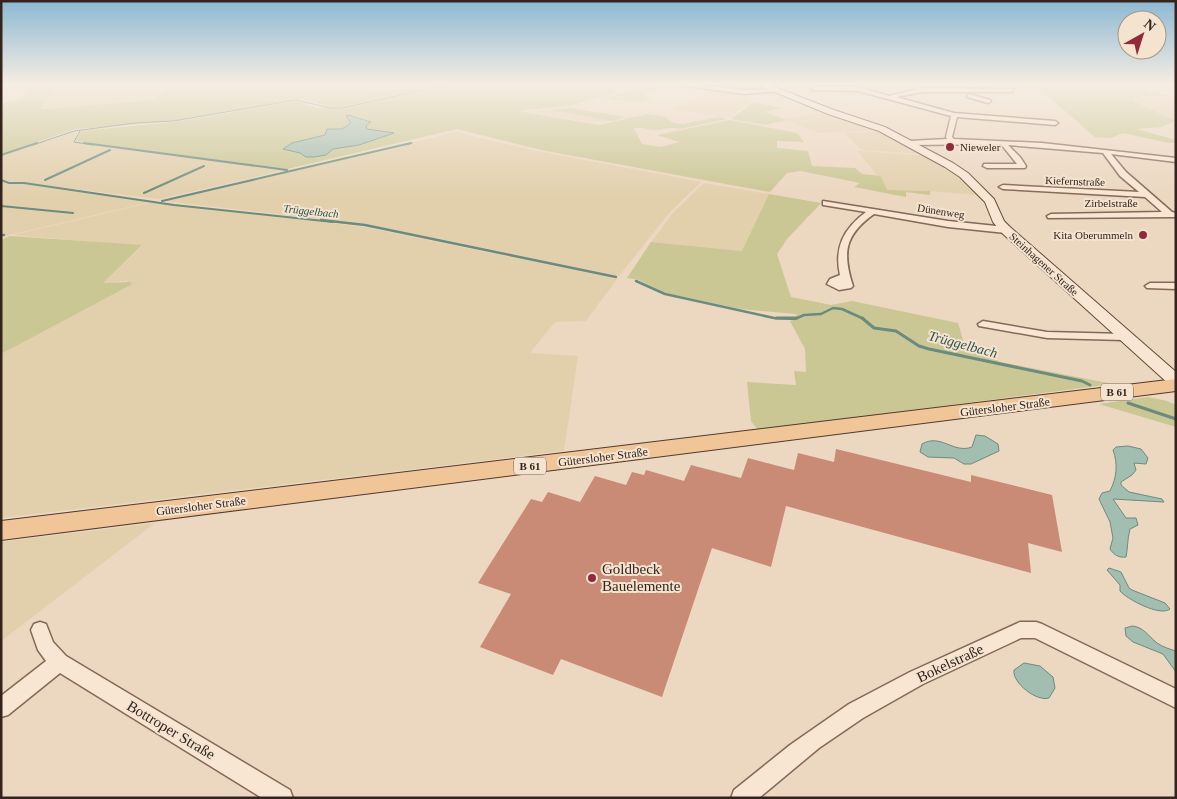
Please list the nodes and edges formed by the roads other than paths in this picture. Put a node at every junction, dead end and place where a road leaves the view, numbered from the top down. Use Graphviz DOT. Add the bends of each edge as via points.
graph roads {
  1 [pos="857,120"];
  2 [pos="953,120"];
  3 [pos="1021,120"];
  4 [pos="1055,123"];
  5 [pos="952,141"];
  6 [pos="908,143"];
  7 [pos="1004,144"];
  8 [pos="1105,152"];
  9 [pos="978,159"];
  10 [pos="1176,160"];
  11 [pos="987,166"];
  12 [pos="997,174"];
  13 [pos="1003,187"];
  14 [pos="1146,195"];
  15 [pos="826,203"];
  16 [pos="873,211"];
  17 [pos="1173,215"];
  18 [pos="1051,216"];
  19 [pos="1006,230"];
  20 [pos="845,277"];
  21 [pos="1150,286"];
  22 [pos="1176,286"];
  23 [pos="984,324"];
  24 [pos="1124,337"];
  25 [pos="1176,381"];
  26 [pos="1176,385"];
  27 [pos="1,531"];
  28 [pos="40,630"];
  29 [pos="59,662"];
  30 [pos="1176,699"];
  31 [pos="1,708"];
  32 [pos="282,798"];
  33 [pos="742,798"];
  1 -- 6 [label="main road, Steinhagener Straße"];
  2 -- 5 [label="street" via="949,137"];
  3 -- 4 [label="street"];
  5 -- 6 [label="street"];
  5 -- 7 [label="street"];
  6 -- 19 [label="main road, Steinhagener Straße" via="964,175 990,201"];
  7 -- 8 [label="street"];
  7 -- 11 [label="street" via="1022,166"];
  8 -- 10 [label="street"];
  8 -- 14 [label="street"];
  9 -- 11 [label="street"];
  11 -- 12 [label="street"];
  13 -- 14 [label="street, Kiefernstraße"];
  14 -- 17 [label="street"];
  15 -- 16 [label="street, Dünenweg"];
  16 -- 19 [label="street, Dünenweg"];
  16 -- 20 [label="street" via="853,227 843,241 841,253"];
  17 -- 18 [label="street, Zirbelstraße"];
  19 -- 24 [label="main road, Steinhagener Straße"];
  21 -- 22 [label="street"];
  23 -- 24 [label="street" via="1047,335"];
  24 -- 25 [label="main road, Steinhagener Straße"];
  26 -- 27 [label="main road, Gütersloher Straße / B 61"];
  28 -- 29 [label="street, Bottroper Straße" via="47,652"];
  29 -- 31 [label="street"];
  29 -- 32 [label="street, Bottroper Straße"];
  30 -- 33 [label="street, Bokelstraße" via="1036,630 1020,630 856,711 791,755"];
}
